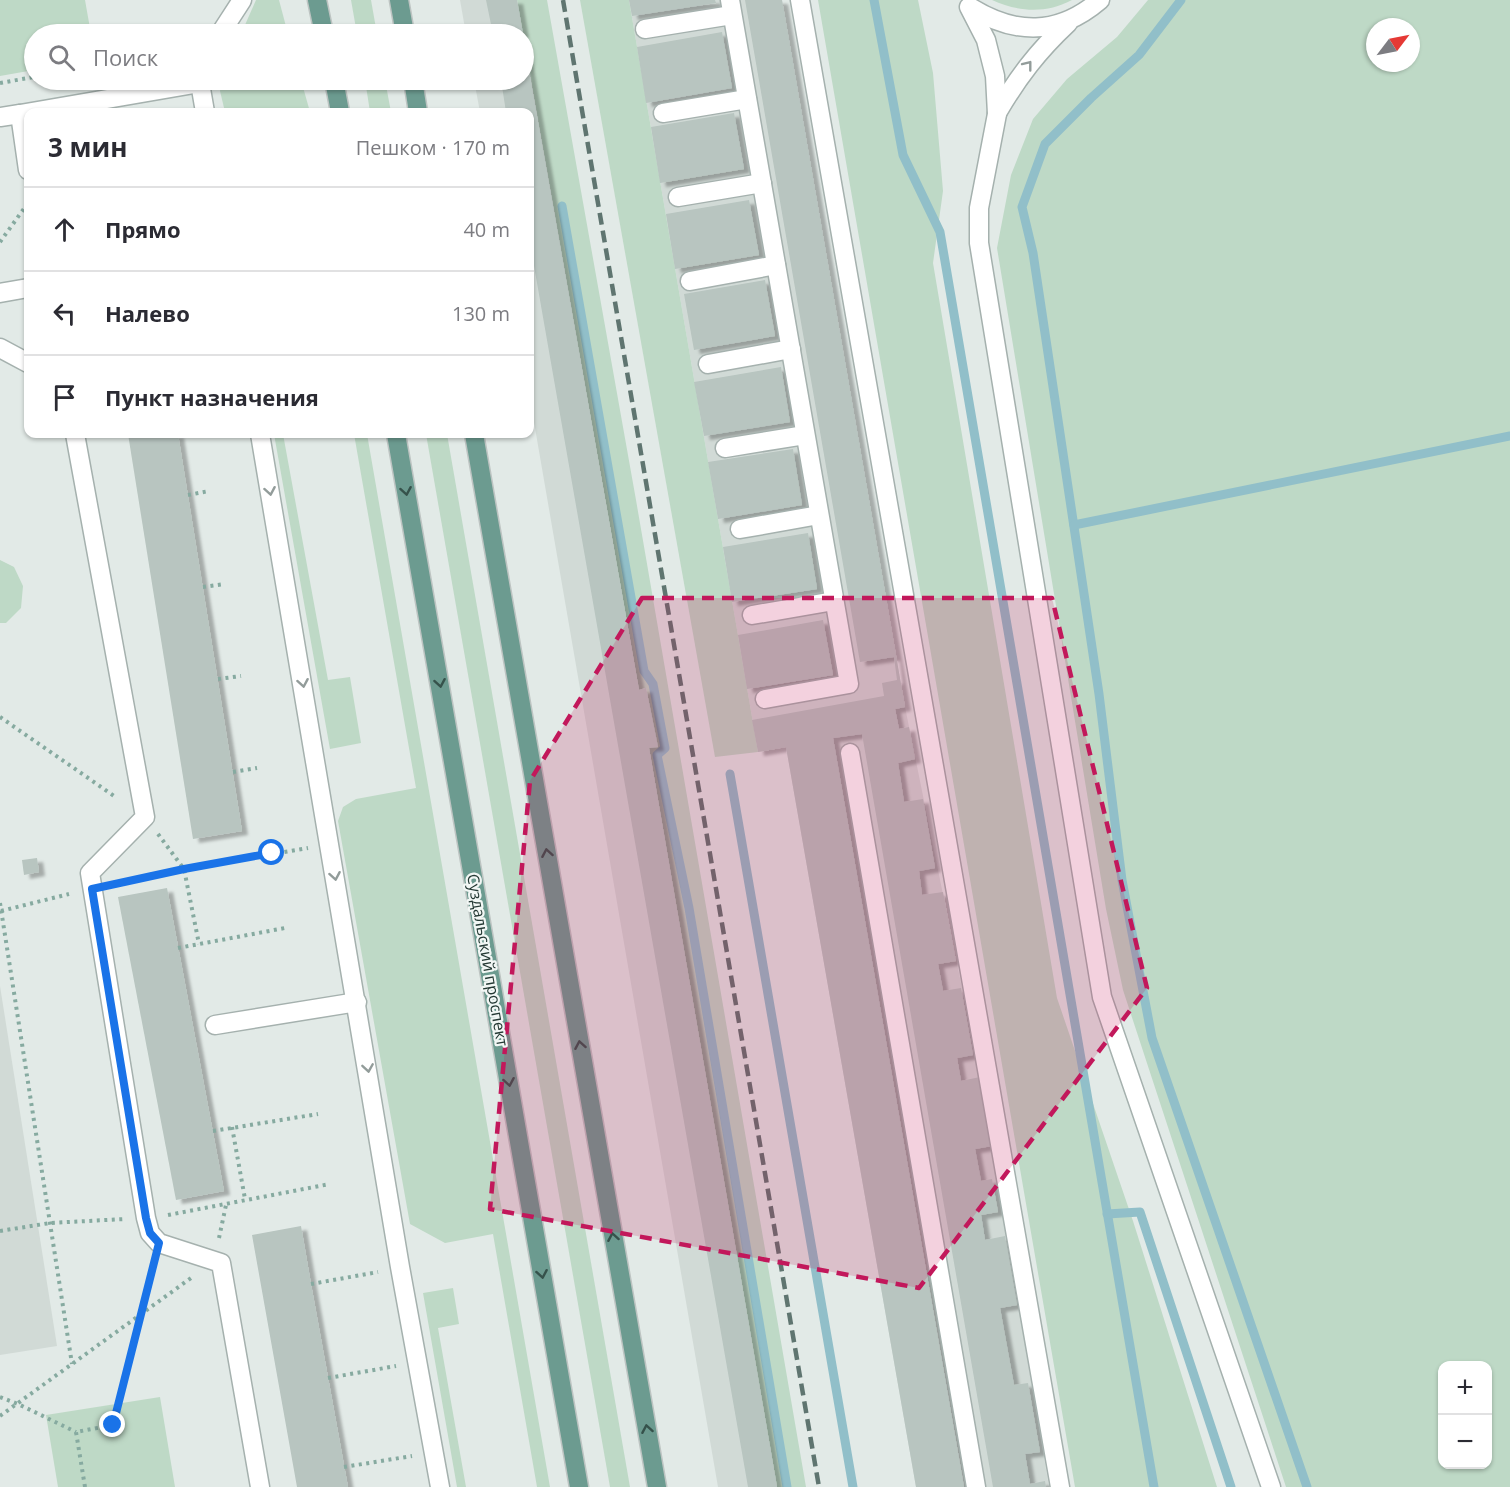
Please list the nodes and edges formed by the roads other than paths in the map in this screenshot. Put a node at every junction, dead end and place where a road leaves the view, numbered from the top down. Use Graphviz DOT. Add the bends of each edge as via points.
graph roads {
  1 [pos="242,0"];
  2 [pos="317,0"];
  3 [pos="399,0"];
  4 [pos="800,0"];
  5 [pos="1100,0"];
  6 [pos="966,3"];
  7 [pos="731,7"];
  8 [pos="1072,20"];
  9 [pos="226,24"];
  10 [pos="322,24"];
  11 [pos="403,24"];
  12 [pos="645,29"];
  13 [pos="152,90"];
  14 [pos="202,90"];
  15 [pos="336,90"];
  16 [pos="415,90"];
  17 [pos="747,99"];
  18 [pos="53,108"];
  19 [pos="204,108"];
  20 [pos="339,108"];
  21 [pos="417,108"];
  22 [pos="24,113"];
  23 [pos="663,113"];
  24 [pos="20,114"];
  25 [pos="997,114"];
  26 [pos="0,117"];
  27 [pos="24,142"];
  28 [pos="762,183"];
  29 [pos="678,196"];
  30 [pos="776,265"];
  31 [pos="690,281"];
  32 [pos="24,289"];
  33 [pos="0,293"];
  34 [pos="0,348"];
  35 [pos="790,349"];
  36 [pos="24,361"];
  37 [pos="708,364"];
  38 [pos="805,435"];
  39 [pos="76,438"];
  40 [pos="261,438"];
  41 [pos="397,438"];
  42 [pos="475,438"];
  43 [pos="725,448"];
  44 [pos="819,515"];
  45 [pos="740,529"];
  46 [pos="834,601"];
  47 [pos="752,615"];
  48 [pos="765,699"];
  49 [pos="850,753"];
  50 [pos="357,1002"];
  51 [pos="215,1024"];
  52 [pos="260,1487"];
  53 [pos="440,1487"];
  54 [pos="579,1487"];
  55 [pos="657,1487"];
  56 [pos="976,1487"];
  57 [pos="1060,1487"];
  58 [pos="1270,1487"];
  1 -- 9 [label="street"];
  2 -- 10 [label="main road"];
  3 -- 11 [label="main road"];
  4 -- 57 [label="street"];
  5 -- 8 [label="street"];
  6 -- 8 [label="street" via="987,18 1008,26 1030,28"];
  6 -- 25 [label="street" via="986,40 995,76"];
  7 -- 12 [label="street"];
  7 -- 17 [label="street"];
  25 -- 8 [label="street, one-way" via="1017,78 1042,47"];
  13 -- 18 [label="street"];
  14 -- 19 [label="street"];
  15 -- 20 [label="main road"];
  16 -- 21 [label="main road"];
  17 -- 23 [label="street"];
  17 -- 28 [label="street"];
  22 -- 24 [label="street"];
  24 -- 26 [label="street"];
  24 -- 27 [label="street"];
  25 -- 58 [label="street" via="979,208 979,243 1102,996"];
  28 -- 29 [label="street"];
  28 -- 30 [label="street"];
  30 -- 31 [label="street"];
  30 -- 35 [label="street"];
  32 -- 33 [label="street"];
  34 -- 36 [label="street"];
  35 -- 37 [label="street"];
  35 -- 38 [label="street"];
  38 -- 43 [label="street"];
  38 -- 44 [label="street"];
  39 -- 52 [label="street" via="145,817 90,873 146,1218 150,1233 159,1243 221,1263"];
  40 -- 50 [label="street, one-way"];
  41 -- 54 [label="main road, Суздальский проспект, one-way"];
  55 -- 42 [label="main road, one-way"];
  44 -- 45 [label="street"];
  44 -- 46 [label="street"];
  46 -- 47 [label="street"];
  46 -- 48 [label="street" via="849,684"];
  49 -- 56 [label="street"];
  50 -- 51 [label="street"];
  50 -- 53 [label="street, one-way"];
}
